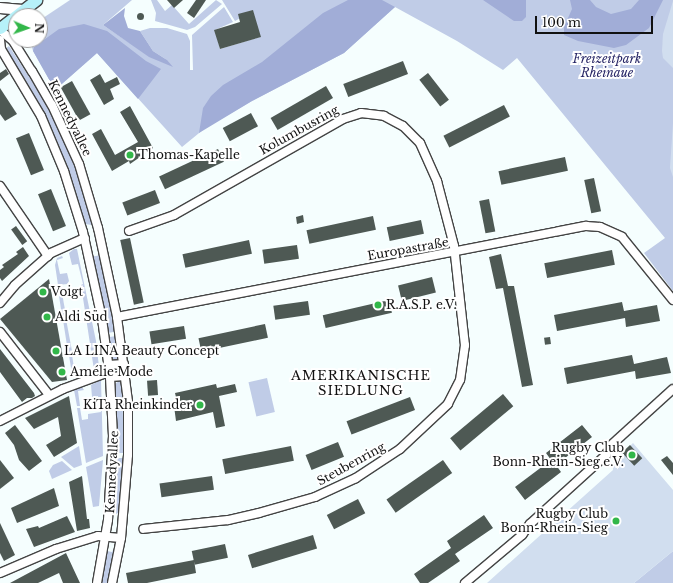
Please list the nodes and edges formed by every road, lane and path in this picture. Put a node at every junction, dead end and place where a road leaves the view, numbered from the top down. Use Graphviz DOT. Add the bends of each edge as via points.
graph roads {
  1 [pos="36,0"];
  2 [pos="26,8"];
  3 [pos="8,22"];
  4 [pos="0,29"];
  5 [pos="0,40"];
  6 [pos="0,186"];
  7 [pos="98,228"];
  8 [pos="129,231"];
  9 [pos="85,238"];
  10 [pos="101,242"];
  11 [pos="454,252"];
  12 [pos="48,256"];
  13 [pos="673,300"];
  14 [pos="0,303"];
  15 [pos="117,317"];
  16 [pos="0,332"];
  17 [pos="124,364"];
  18 [pos="109,371"];
  19 [pos="125,376"];
  20 [pos="673,389"];
  21 [pos="49,395"];
  22 [pos="0,421"];
  23 [pos="108,520"];
  24 [pos="123,522"];
  25 [pos="142,528"];
  26 [pos="106,536"];
  27 [pos="121,538"];
  28 [pos="0,573"];
  29 [pos="97,583"];
  30 [pos="112,583"];
  31 [pos="465,583"];
  1 -- 2 [label="main road"];
  3 -- 4 [label="main road"];
  4 -- 7 [label="street, Kennedyallee" via="13,41 52,105 79,164"];
  5 -- 9 [label="street, Kennedyallee" via="1,49 27,90 51,138 73,194"];
  6 -- 12 [label="street"];
  7 -- 9 [label="street"];
  7 -- 10 [label="street, Kennedyallee"];
  8 -- 11 [label="street, Kolumbusring" via="174,215 343,119 369,113 398,123 420,143 437,181"];
  9 -- 10 [label="street"];
  9 -- 12 [label="street"];
  9 -- 18 [label="street, Kennedyallee"];
  10 -- 15 [label="street, Kennedyallee"];
  11 -- 13 [label="street, Europastraße" via="580,227 600,227 622,237 630,244"];
  11 -- 15 [label="street, Europastraße"];
  11 -- 25 [label="street, Steubenring" via="465,345 460,380 448,404 411,440 386,460 315,497 228,520"];
  12 -- 14 [label="street" via="15,285"];
  15 -- 17 [label="street, Kennedyallee"];
  16 -- 21 [label="street"];
  17 -- 18 [label="street"];
  17 -- 19 [label="street, Kennedyallee"];
  18 -- 19 [label="street"];
  18 -- 21 [label="street"];
  18 -- 23 [label="street, Kennedyallee" via="113,436"];
  19 -- 24 [label="street, Kennedyallee" via="128,455"];
  20 -- 31 [label="street" via="609,447 606,454 545,513 530,524 522,535"];
  21 -- 22 [label="street"];
  23 -- 24 [label="street, Kennedyallee"];
  23 -- 26 [label="street, Kennedyallee"];
  24 -- 27 [label="street, Kennedyallee"];
  26 -- 27 [label="street"];
  26 -- 28 [label="street" via="98,536 56,549"];
  26 -- 29 [label="street, Kennedyallee"];
  27 -- 30 [label="street, Kennedyallee"];
}
